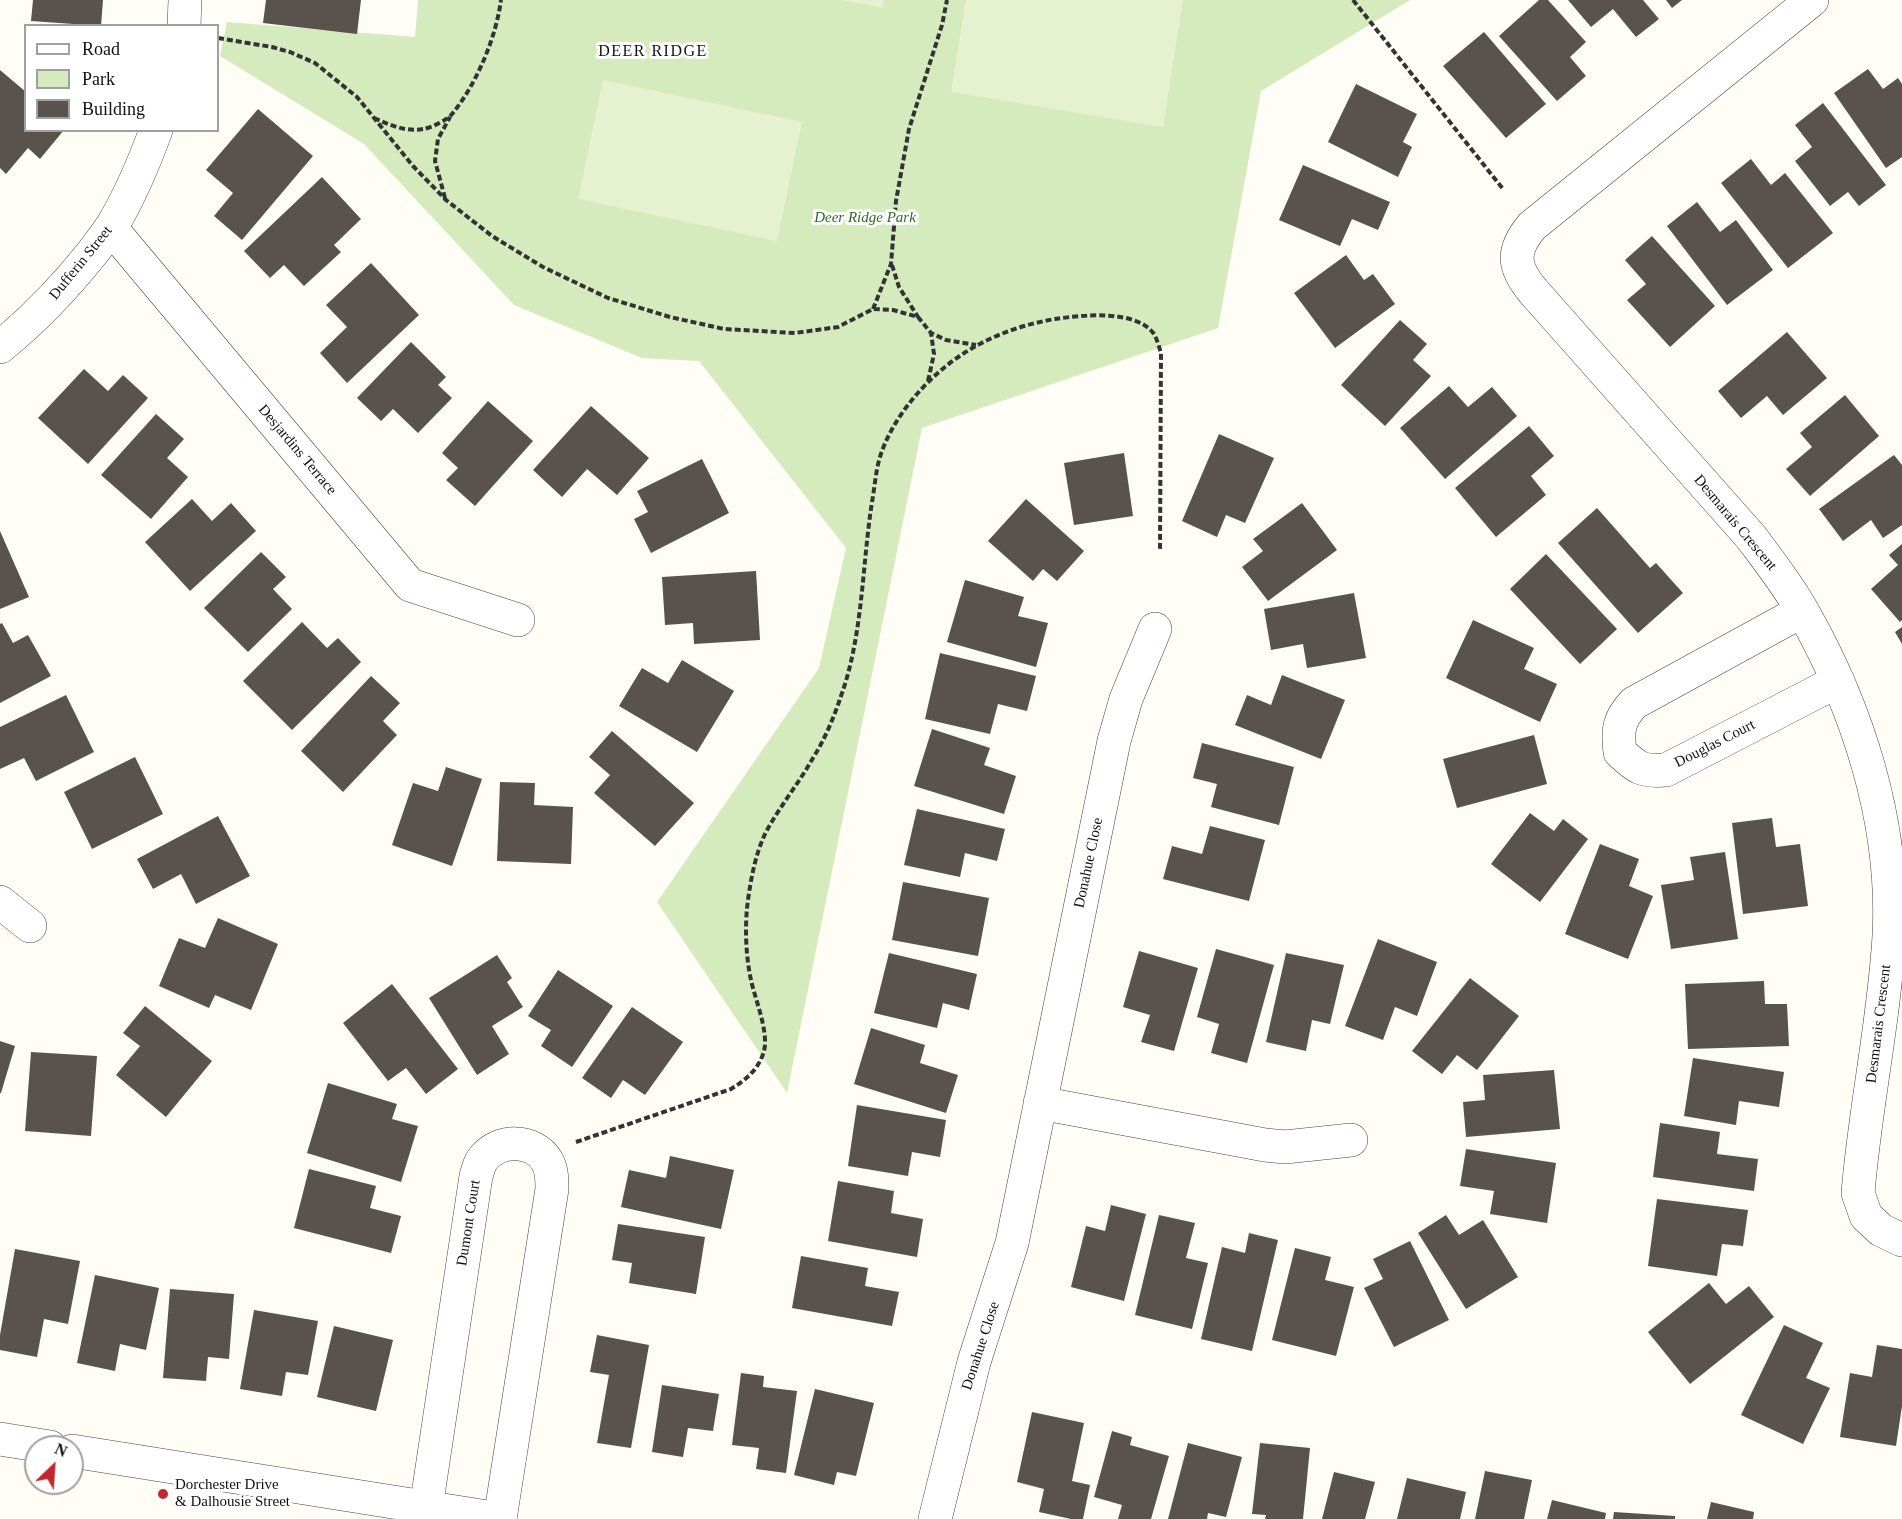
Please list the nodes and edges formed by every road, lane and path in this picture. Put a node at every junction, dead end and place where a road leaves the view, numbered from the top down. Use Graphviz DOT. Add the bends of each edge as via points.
graph roads {
  1 [pos="185,0"];
  2 [pos="501,0"];
  3 [pos="947,0"];
  4 [pos="1353,0"];
  5 [pos="1812,0"];
  6 [pos="184,24"];
  7 [pos="219,38"];
  8 [pos="374,117"];
  9 [pos="450,117"];
  10 [pos="155,132"];
  11 [pos="1503,189"];
  12 [pos="446,200"];
  13 [pos="111,228"];
  14 [pos="891,264"];
  15 [pos="873,309"];
  16 [pos="918,317"];
  17 [pos="931,333"];
  18 [pos="977,345"];
  19 [pos="0,347"];
  20 [pos="928,382"];
  21 [pos="1160,551"];
  22 [pos="1802,611"];
  23 [pos="518,620"];
  24 [pos="1155,629"];
  25 [pos="1838,681"];
  26 [pos="0,902"];
  27 [pos="30,926"];
  28 [pos="1040,1102"];
  29 [pos="1351,1140"];
  30 [pos="541,1153"];
  31 [pos="1902,1240"];
  32 [pos="0,1440"];
  33 [pos="24,1443"];
  34 [pos="84,1452"];
  35 [pos="426,1508"];
  36 [pos="464,1516"];
  37 [pos="500,1519"];
  38 [pos="935,1519"];
  1 -- 6 [label="street"];
  2 -- 9 [label="path" via="486,54"];
  3 -- 14 [label="path" via="909,129 896,201"];
  4 -- 11 [label="path"];
  5 -- 22 [label="street, Desmarais Crescent" via="1532,226 1517,250 1522,278 1751,537"];
  7 -- 8 [label="path" via="272,47 315,63 357,97"];
  8 -- 9 [label="path" via="400,129 424,129"];
  8 -- 12 [label="path"];
  9 -- 12 [label="path" via="438,139 435,161"];
  10 -- 13 [label="street, Dufferin Street" via="134,187"];
  12 -- 15 [label="path" via="492,236 543,267 608,298 670,317 724,329 795,333 838,327"];
  13 -- 19 [label="street, Dufferin Street" via="49,303"];
  13 -- 23 [label="street, Desjardins Terrace" via="410,585"];
  14 -- 15 [label="path"];
  14 -- 16 [label="path" via="899,287"];
  15 -- 16 [label="path"];
  16 -- 17 [label="path"];
  17 -- 18 [label="path"];
  17 -- 20 [label="path" via="934,354"];
  18 -- 20 [label="path" via="952,360"];
  18 -- 21 [label="path" via="1020,326 1094,315 1136,321 1155,335 1161,353"];
  20 -- 30 [label="path" via="907,406 881,452 867,532 855,642 842,696 815,756 766,833 753,876 747,908 747,942 765,1050 756,1069 731,1089"];
  22 -- 25 [label="street, Desmarais Crescent"];
  22 -- 25 [label="street, Douglas Court" via="1634,703 1619,727 1620,752 1648,771 1666,770"];
  24 -- 28 [label="street, Donahue Close" via="1126,699 1114,741"];
  25 -- 31 [label="street, Desmarais Crescent" via="1878,803 1889,898 1881,1024 1858,1193 1866,1216 1881,1230"];
  26 -- 27 [label="street"];
  28 -- 29 [label="street" via="1265,1145 1285,1147"];
  28 -- 38 [label="street, Donahue Close" via="1012,1243 971,1372"];
  30 -- 35 [label="street, Dumont Court" via="530,1146 504,1145 482,1160 476,1176"];
  30 -- 37 [label="street" via="549,1163 552,1189"];
  32 -- 33 [label="street"];
  34 -- 35 [label="street"];
  35 -- 36 [label="street"];
  36 -- 37 [label="street"];
}
